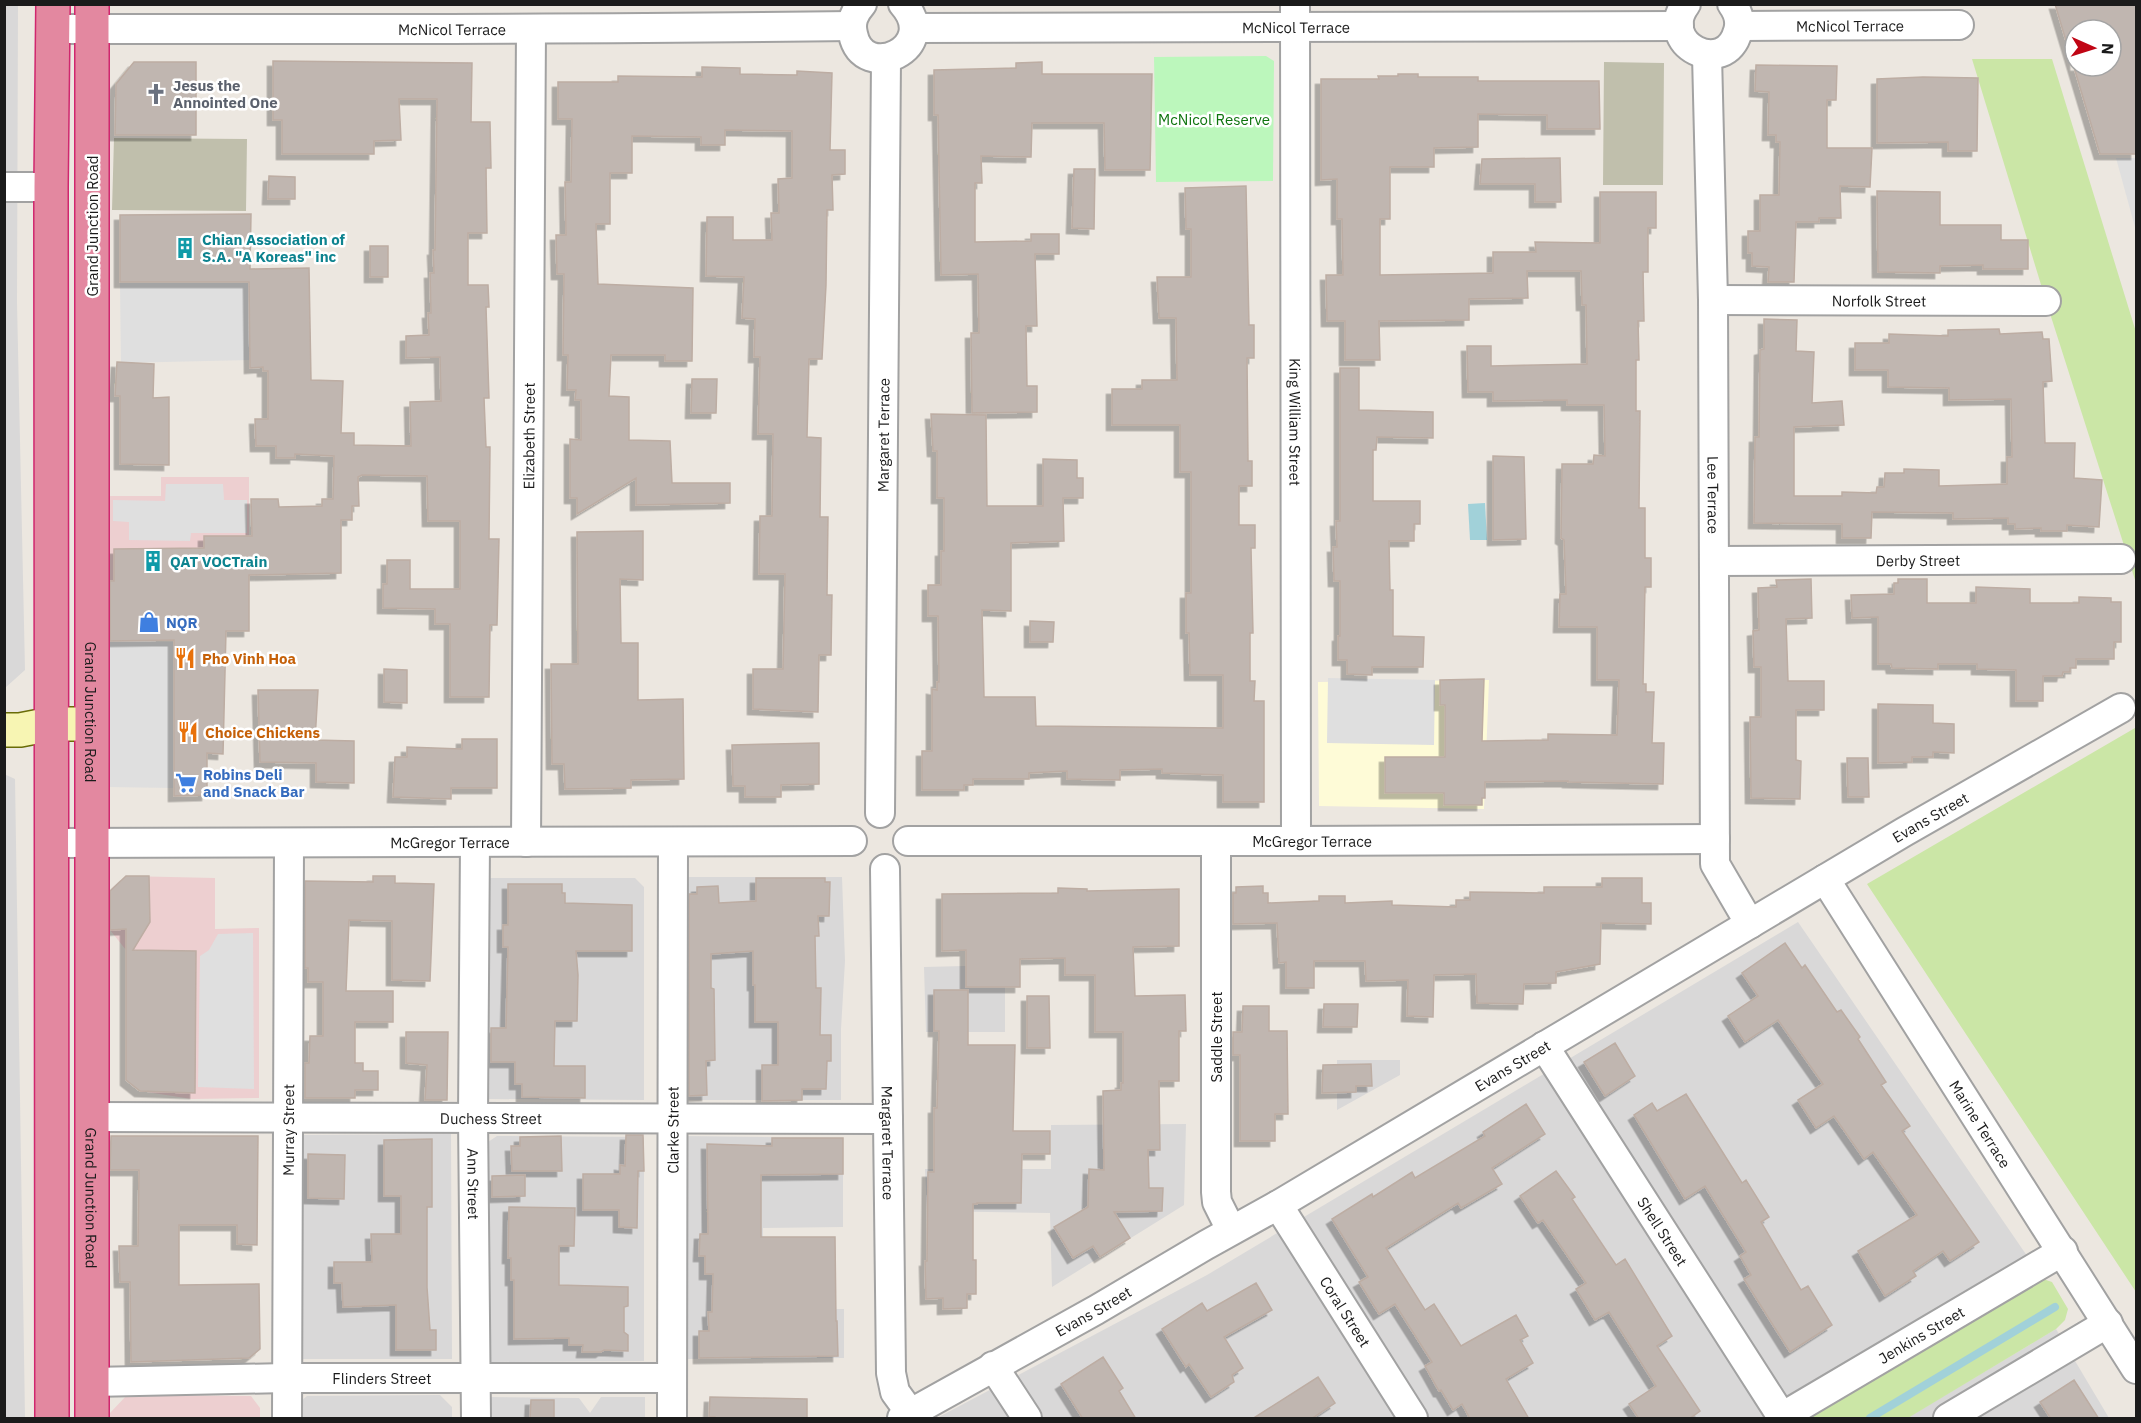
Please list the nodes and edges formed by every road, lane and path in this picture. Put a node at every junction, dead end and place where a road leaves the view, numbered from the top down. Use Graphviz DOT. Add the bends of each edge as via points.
graph roads {
  1 [pos="857,15"];
  2 [pos="1682,15"];
  3 [pos="1736,15"];
  4 [pos="300,16"];
  5 [pos="908,16"];
  6 [pos="1295,16"];
  7 [pos="53,17"];
  8 [pos="92,17"];
  9 [pos="668,17"];
  10 [pos="1959,25"];
  11 [pos="531,30"];
  12 [pos="1707,54"];
  13 [pos="886,59"];
  14 [pos="51,187"];
  15 [pos="4,188"];
  16 [pos="1713,300"];
  17 [pos="2046,301"];
  18 [pos="2121,560"];
  19 [pos="1714,561"];
  20 [pos="2121,708"];
  21 [pos="51,724"];
  22 [pos="91,724"];
  23 [pos="4,730"];
  24 [pos="880,813"];
  25 [pos="1715,839"];
  26 [pos="852,841"];
  27 [pos="908,841"];
  28 [pos="1216,841"];
  29 [pos="1296,841"];
  30 [pos="475,842"];
  31 [pos="526,842"];
  32 [pos="673,842"];
  33 [pos="50,843"];
  34 [pos="91,843"];
  35 [pos="289,843"];
  36 [pos="885,869"];
  37 [pos="1825,879"];
  38 [pos="1750,924"];
  39 [pos="1544,1046"];
  40 [pos="92,1117"];
  41 [pos="473,1117"];
  42 [pos="289,1118"];
  43 [pos="673,1118"];
  44 [pos="888,1119"];
  45 [pos="1278,1205"];
  46 [pos="1231,1230"];
  47 [pos="2063,1251"];
  48 [pos="2108,1323"];
  49 [pos="993,1366"];
  50 [pos="2136,1369"];
  51 [pos="286,1378"];
  52 [pos="476,1378"];
  53 [pos="671,1378"];
  54 [pos="92,1382"];
  55 [pos="906,1416"];
  56 [pos="1781,1418"];
  57 [pos="52,1419"];
  58 [pos="92,1419"];
  59 [pos="287,1419"];
  60 [pos="476,1419"];
  61 [pos="672,1419"];
  62 [pos="1027,1419"];
  63 [pos="1413,1419"];
  64 [pos="1948,1419"];
  1 -- 9 [label="street, McNicol Terrace"];
  1 -- 13 [label="street" via="853,37 858,46 866,54"];
  2 -- 6 [label="street, McNicol Terrace"];
  2 -- 12 [label="street" via="1684,42"];
  3 -- 10 [label="street, McNicol Terrace"];
  3 -- 12 [label="street" via="1732,44"];
  4 -- 8 [label="street, McNicol Terrace"];
  4 -- 11 [label="street, McNicol Terrace"];
  5 -- 6 [label="street, McNicol Terrace"];
  5 -- 13 [label="street" via="911,41 897,56"];
  6 -- 29 [label="street, King William Street"];
  7 -- 8 [label="street, McNicol Terrace"];
  7 -- 14 [label="highway"];
  8 -- 22 [label="highway, Grand Junction Road"];
  9 -- 11 [label="street, McNicol Terrace"];
  11 -- 31 [label="street, Elizabeth Street"];
  12 -- 16 [label="street, Lee Terrace"];
  13 -- 24 [label="street, Margaret Terrace"];
  14 -- 15 [label="street"];
  14 -- 21 [label="highway"];
  16 -- 17 [label="street, Norfolk Street"];
  16 -- 19 [label="street, Lee Terrace"];
  18 -- 19 [label="street, Derby Street"];
  19 -- 25 [label="street, Lee Terrace"];
  20 -- 37 [label="street, Evans Street"];
  21 -- 22 [label="street"];
  21 -- 23 [label="street"];
  21 -- 33 [label="highway"];
  22 -- 34 [label="highway, Grand Junction Road"];
  24 -- 26 [label="street" via="857,824"];
  24 -- 27 [label="street" via="903,824"];
  25 -- 29 [label="street, McGregor Terrace"];
  25 -- 38 [label="street, Lee Terrace" via="1715,864"];
  26 -- 32 [label="street, McGregor Terrace"];
  26 -- 36 [label="street" via="858,860 866,866"];
  27 -- 28 [label="street, McGregor Terrace"];
  27 -- 36 [label="street" via="902,859"];
  28 -- 29 [label="street, McGregor Terrace"];
  28 -- 46 [label="street, Saddle Street" via="1216,1192"];
  30 -- 31 [label="street, McGregor Terrace"];
  30 -- 35 [label="street, McGregor Terrace"];
  30 -- 41 [label="street, Ann Street"];
  31 -- 32 [label="street, McGregor Terrace"];
  32 -- 43 [label="street, Clarke Street"];
  33 -- 34 [label="street, McGregor Terrace"];
  33 -- 57 [label="highway"];
  34 -- 35 [label="street, McGregor Terrace"];
  34 -- 40 [label="highway, Grand Junction Road"];
  35 -- 42 [label="street, Murray Street"];
  36 -- 44 [label="street, Margaret Terrace"];
  37 -- 38 [label="street, Evans Street"];
  37 -- 47 [label="street, Marine Terrace"];
  38 -- 39 [label="street, Evans Street"];
  39 -- 45 [label="street, Evans Street"];
  39 -- 56 [label="street, Shell Street"];
  40 -- 42 [label="street, Duchess Street"];
  40 -- 54 [label="highway, Grand Junction Road"];
  41 -- 42 [label="street, Duchess Street"];
  41 -- 43 [label="street, Duchess Street"];
  41 -- 52 [label="street, Ann Street"];
  42 -- 51 [label="street, Murray Street"];
  43 -- 44 [label="street, Duchess Street"];
  43 -- 53 [label="street, Clarke Street"];
  44 -- 55 [label="street, Margaret Terrace" via="891,1373"];
  45 -- 46 [label="street, Evans Street"];
  45 -- 63 [label="street, Coral Street"];
  46 -- 49 [label="street, Evans Street"];
  47 -- 48 [label="street, Marine Terrace"];
  47 -- 56 [label="street, Jenkins Street"];
  48 -- 50 [label="street, Marine Terrace"];
  48 -- 64 [label="street"];
  49 -- 55 [label="street, Evans Street"];
  49 -- 62 [label="street"];
  51 -- 52 [label="street, Flinders Street"];
  51 -- 54 [label="street, Flinders Street"];
  51 -- 59 [label="street, Murray Street"];
  52 -- 53 [label="street, Flinders Street"];
  52 -- 60 [label="street, Ann Street"];
  53 -- 61 [label="street, Clarke Street"];
  54 -- 58 [label="highway, Grand Junction Road"];
}
